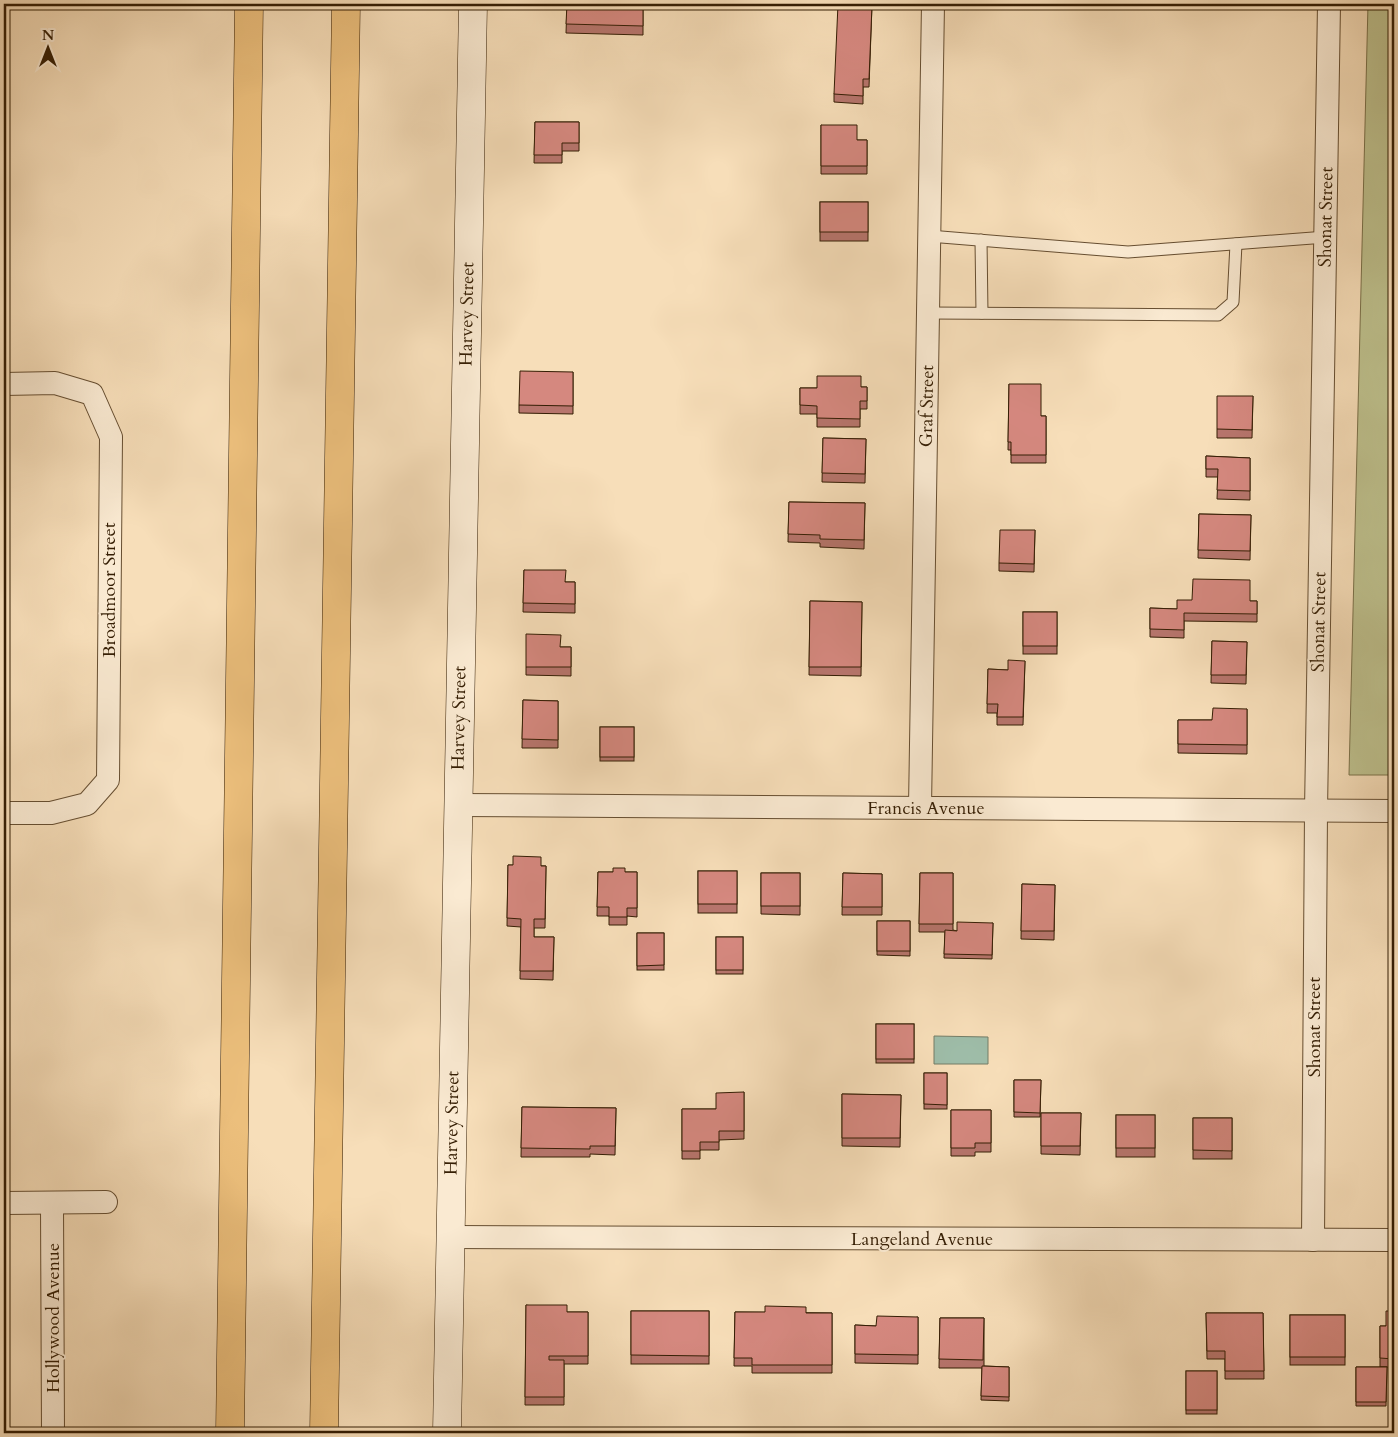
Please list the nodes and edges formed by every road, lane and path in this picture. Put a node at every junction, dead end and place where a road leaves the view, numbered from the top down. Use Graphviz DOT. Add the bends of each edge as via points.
graph roads {
  1 [pos="249,4"];
  2 [pos="346,4"];
  3 [pos="473,4"];
  4 [pos="933,4"];
  5 [pos="1329,4"];
  6 [pos="930,236"];
  7 [pos="1326,237"];
  8 [pos="981,240"];
  9 [pos="1236,244"];
  10 [pos="928,313"];
  11 [pos="982,313"];
  12 [pos="4,384"];
  13 [pos="457,806"];
  14 [pos="920,807"];
  15 [pos="1316,811"];
  16 [pos="1394,811"];
  17 [pos="4,813"];
  18 [pos="106,1202"];
  19 [pos="4,1203"];
  20 [pos="52,1204"];
  21 [pos="450,1237"];
  22 [pos="1313,1240"];
  23 [pos="1394,1240"];
  24 [pos="53,1433"];
  25 [pos="230,1433"];
  26 [pos="324,1433"];
  27 [pos="447,1433"];
  1 -- 25 [label="highway"];
  2 -- 26 [label="highway"];
  3 -- 13 [label="street, Harvey Street"];
  4 -- 6 [label="street, Graf Street"];
  5 -- 7 [label="street, Shonat Street"];
  6 -- 8 [label="lane"];
  6 -- 10 [label="street, Graf Street"];
  7 -- 9 [label="lane"];
  7 -- 15 [label="street, Shonat Street"];
  8 -- 9 [label="lane" via="1128,252"];
  8 -- 11 [label="lane"];
  9 -- 11 [label="lane" via="1233,302 1218,315"];
  10 -- 11 [label="lane"];
  10 -- 14 [label="street, Graf Street"];
  12 -- 17 [label="street, Broadmoor Street" via="55,383 92,394 110,438 108,780 87,804 51,813"];
  13 -- 14 [label="street, Francis Avenue"];
  13 -- 21 [label="street, Harvey Street"];
  14 -- 15 [label="street, Francis Avenue"];
  15 -- 16 [label="street, Francis Avenue"];
  15 -- 22 [label="street, Shonat Street"];
  18 -- 20 [label="street"];
  19 -- 20 [label="street"];
  20 -- 24 [label="street, Hollywood Avenue"];
  21 -- 22 [label="street, Langeland Avenue"];
  21 -- 27 [label="street, Harvey Street"];
  22 -- 23 [label="street, Langeland Avenue"];
}
